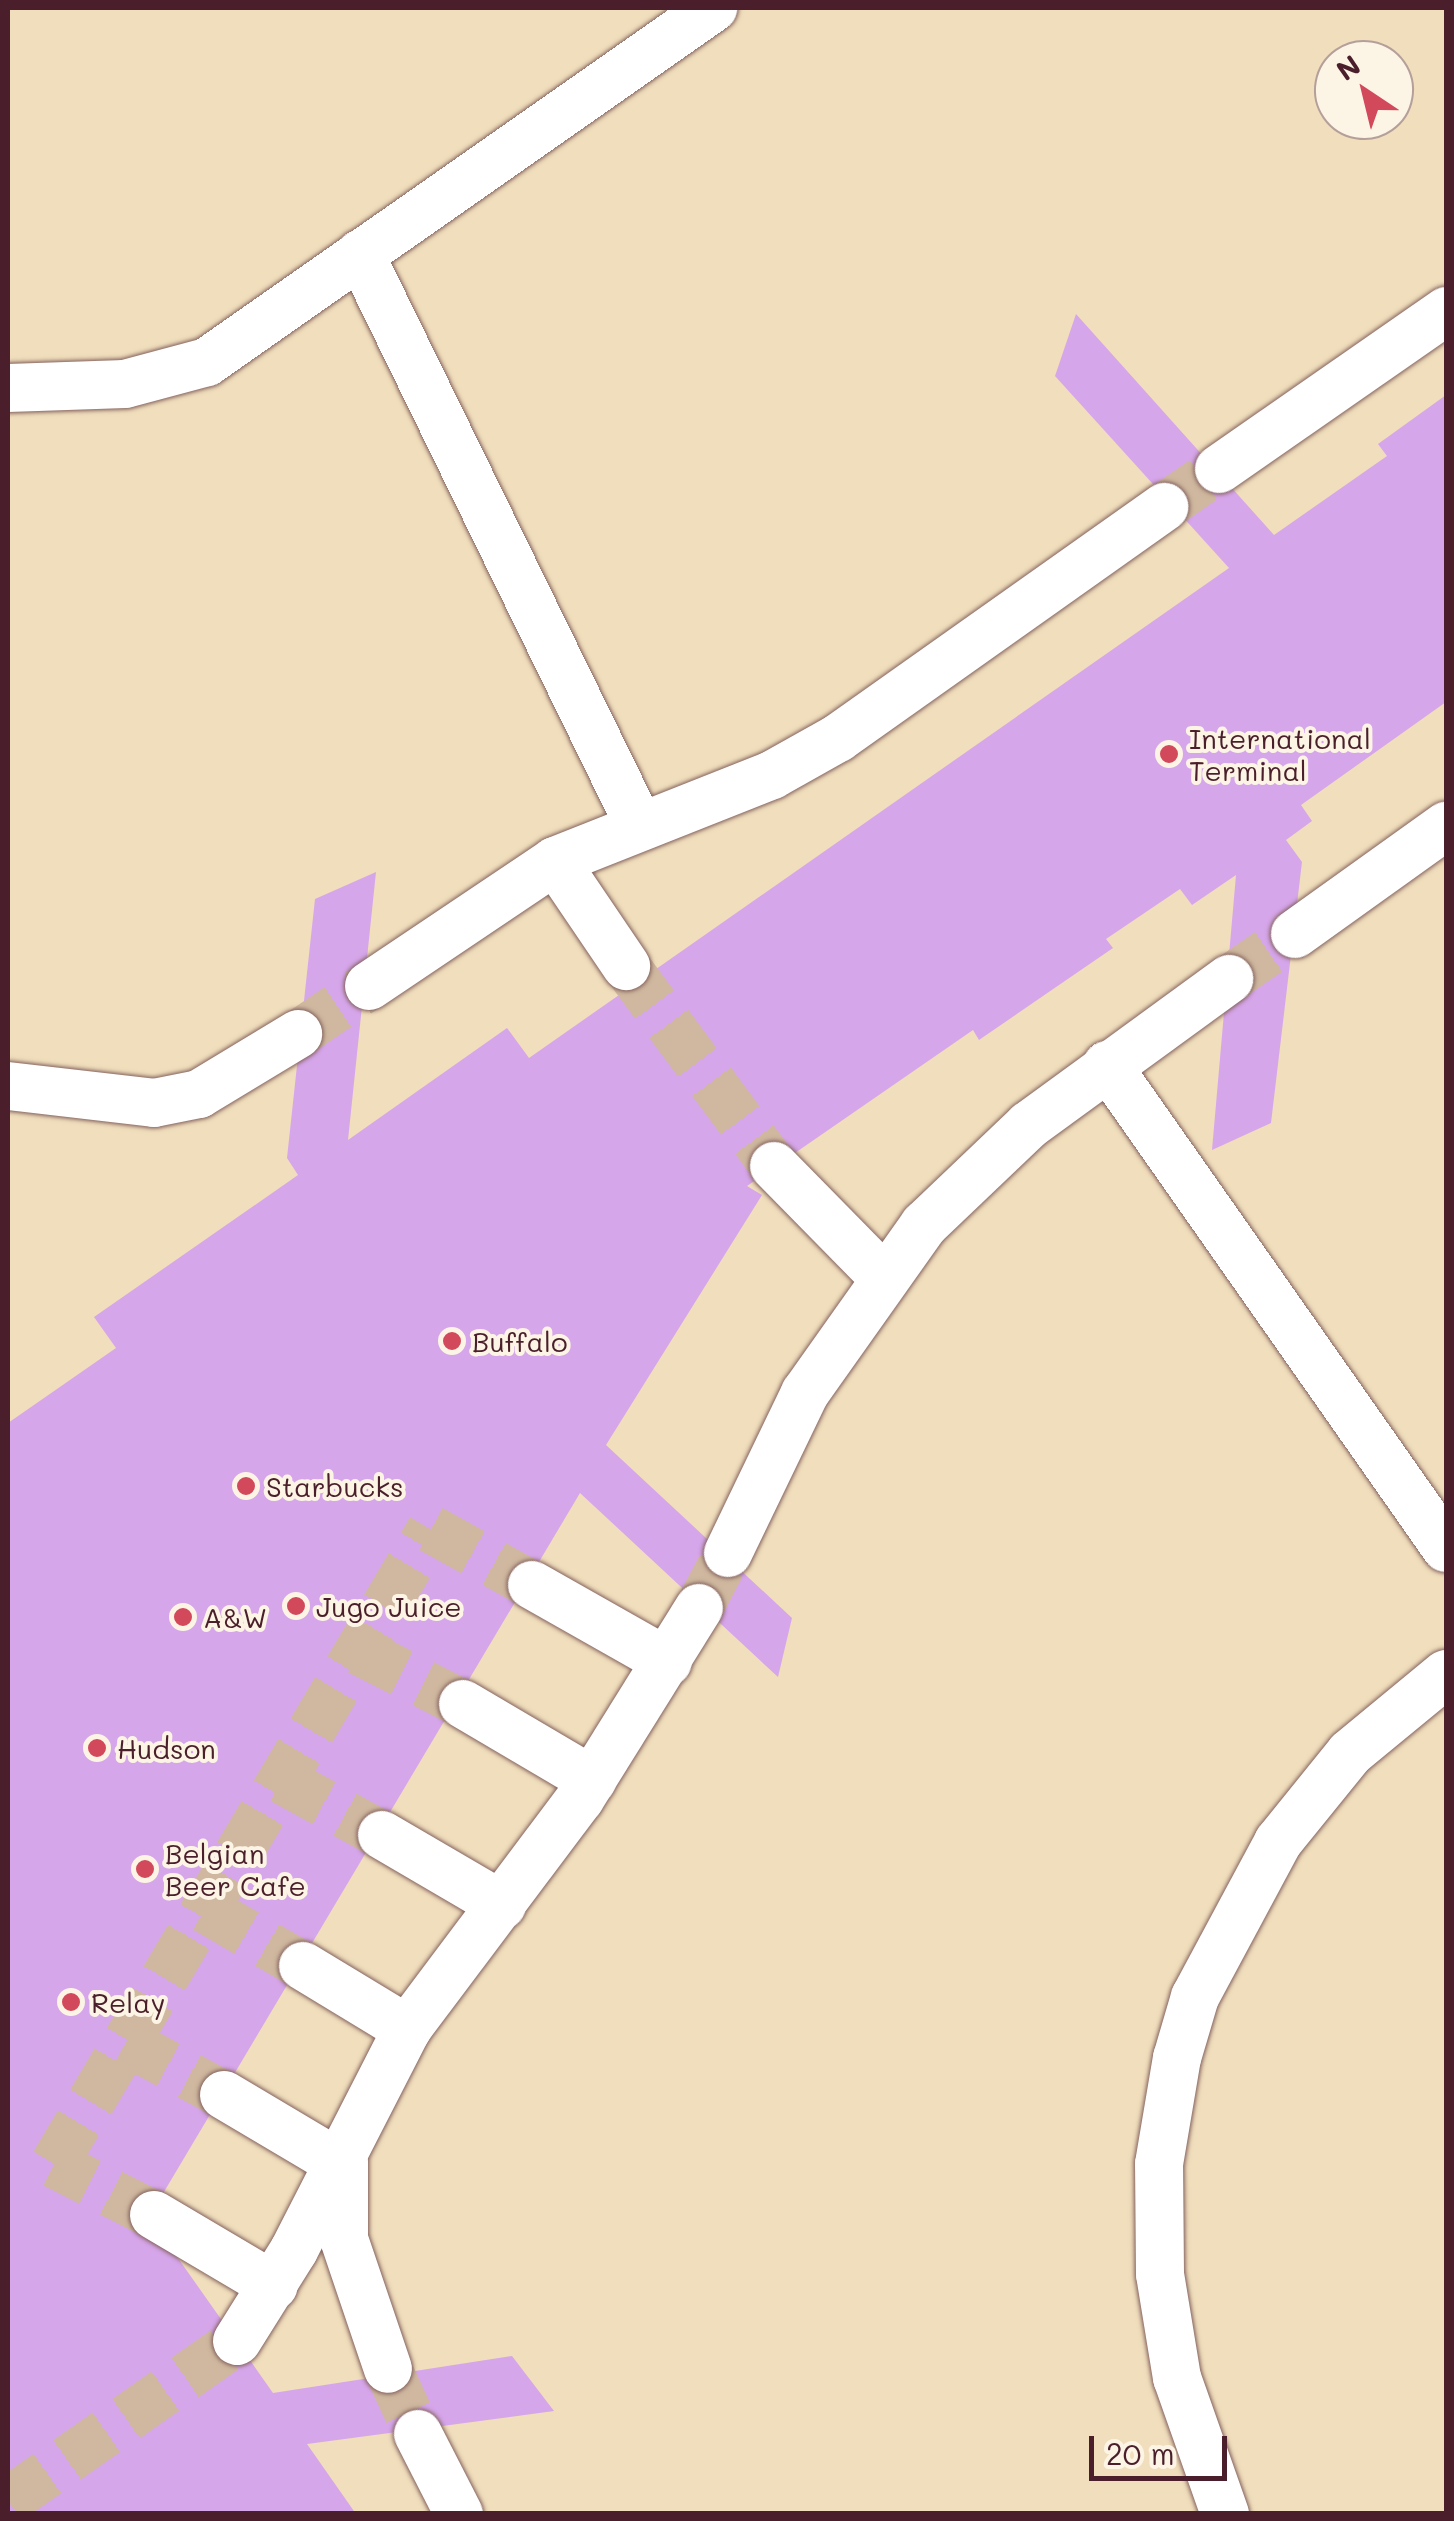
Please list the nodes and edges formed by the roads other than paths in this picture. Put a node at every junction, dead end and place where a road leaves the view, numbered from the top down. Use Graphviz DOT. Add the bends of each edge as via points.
graph roads {
  1 [pos="713,8"];
  2 [pos="360,254"];
  3 [pos="1446,311"];
  4 [pos="8,388"];
  5 [pos="1220,468"];
  6 [pos="1164,507"];
  7 [pos="639,825"];
  8 [pos="1446,826"];
  9 [pos="555,861"];
  10 [pos="1295,934"];
  11 [pos="626,966"];
  12 [pos="1230,979"];
  13 [pos="369,986"];
  14 [pos="298,1034"];
  15 [pos="1107,1065"];
  16 [pos="8,1086"];
  17 [pos="774,1166"];
  18 [pos="884,1278"];
  19 [pos="1446,1548"];
  20 [pos="728,1553"];
  21 [pos="532,1586"];
  22 [pos="699,1608"];
  23 [pos="668,1662"];
  24 [pos="1446,1674"];
  25 [pos="462,1704"];
  26 [pos="592,1780"];
  27 [pos="382,1835"];
  28 [pos="502,1904"];
  29 [pos="303,1966"];
  30 [pos="407,2028"];
  31 [pos="224,2096"];
  32 [pos="345,2142"];
  33 [pos="154,2214"];
  34 [pos="274,2286"];
  35 [pos="236,2341"];
  36 [pos="388,2370"];
  37 [pos="418,2434"];
  38 [pos="458,2514"];
  39 [pos="1225,2514"];
  1 -- 2 [label="lane"];
  2 -- 4 [label="lane" via="206,362 124,384"];
  2 -- 7 [label="lane"];
  3 -- 5 [label="lane"];
  6 -- 7 [label="lane" via="838,738 772,776"];
  7 -- 9 [label="lane"];
  8 -- 10 [label="lane"];
  9 -- 11 [label="lane"];
  9 -- 13 [label="lane"];
  12 -- 15 [label="lane"];
  14 -- 16 [label="lane" via="199,1094 154,1103"];
  15 -- 18 [label="lane" via="975,1173"];
  15 -- 19 [label="lane"];
  17 -- 18 [label="lane"];
  18 -- 20 [label="lane" via="805,1393"];
  21 -- 23 [label="lane"];
  22 -- 23 [label="lane"];
  23 -- 26 [label="lane"];
  24 -- 39 [label="lane" via="1350,1752 1278,1842 1194,1996 1159,2164 1160,2274 1177,2378"];
  25 -- 26 [label="lane"];
  26 -- 28 [label="lane"];
  27 -- 28 [label="lane"];
  28 -- 30 [label="lane"];
  29 -- 30 [label="lane"];
  30 -- 32 [label="lane"];
  31 -- 32 [label="lane"];
  32 -- 34 [label="lane"];
  32 -- 36 [label="lane" via="344,2239"];
  33 -- 34 [label="lane"];
  34 -- 35 [label="lane"];
  37 -- 38 [label="lane"];
}
